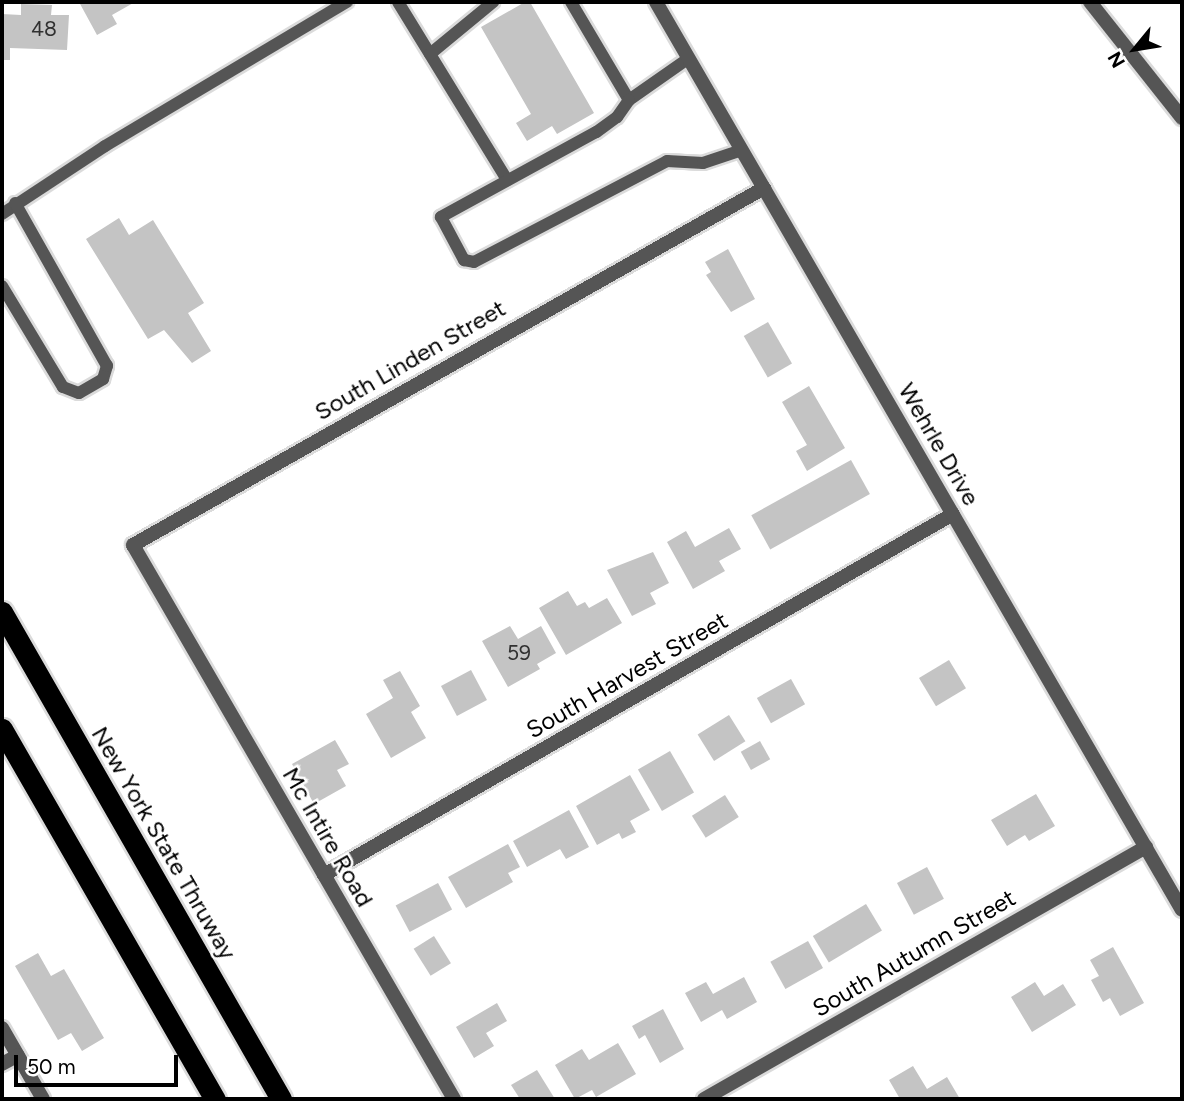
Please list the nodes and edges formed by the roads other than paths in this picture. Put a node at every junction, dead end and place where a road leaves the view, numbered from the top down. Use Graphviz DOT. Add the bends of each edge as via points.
graph roads {
  1 [pos="347,2"];
  2 [pos="398,2"];
  3 [pos="493,2"];
  4 [pos="571,2"];
  5 [pos="656,2"];
  6 [pos="1090,2"];
  7 [pos="430,54"];
  8 [pos="689,58"];
  9 [pos="629,100"];
  10 [pos="1182,118"];
  11 [pos="742,150"];
  12 [pos="507,180"];
  13 [pos="764,188"];
  14 [pos="15,203"];
  15 [pos="2,214"];
  16 [pos="2,286"];
  17 [pos="953,514"];
  18 [pos="163,597"];
  19 [pos="2,612"];
  20 [pos="2,729"];
  21 [pos="1146,846"];
  22 [pos="324,875"];
  23 [pos="1182,910"];
  24 [pos="2,1028"];
  25 [pos="18,1055"];
  26 [pos="2,1065"];
  27 [pos="43,1099"];
  28 [pos="215,1099"];
  29 [pos="281,1099"];
  30 [pos="454,1099"];
  31 [pos="704,1099"];
  1 -- 14 [label="lane"];
  2 -- 7 [label="lane"];
  3 -- 7 [label="lane"];
  4 -- 9 [label="lane"];
  5 -- 8 [label="street, Wehrle Drive"];
  6 -- 10 [label="street"];
  7 -- 12 [label="lane"];
  8 -- 9 [label="lane"];
  8 -- 11 [label="street, Wehrle Drive"];
  9 -- 12 [label="lane" via="617,117 596,132"];
  11 -- 12 [label="lane" via="703,163 667,161 474,262 464,260 441,217"];
  11 -- 13 [label="street, Wehrle Drive"];
  13 -- 17 [label="street, Wehrle Drive"];
  13 -- 18 [label="street, South Linden Street" via="133,545"];
  14 -- 15 [label="lane"];
  14 -- 16 [label="lane" via="107,366 103,379 79,393 63,387"];
  17 -- 21 [label="street, Wehrle Drive"];
  17 -- 22 [label="street, South Harvest Street"];
  18 -- 22 [label="street, Mc Intire Road"];
  19 -- 29 [label="highway, New York State Thruway"];
  20 -- 28 [label="highway"];
  21 -- 23 [label="street, Wehrle Drive"];
  21 -- 31 [label="street, South Autumn Street"];
  22 -- 30 [label="street, Mc Intire Road"];
  24 -- 25 [label="street"];
  25 -- 26 [label="street"];
  25 -- 27 [label="street"];
}
